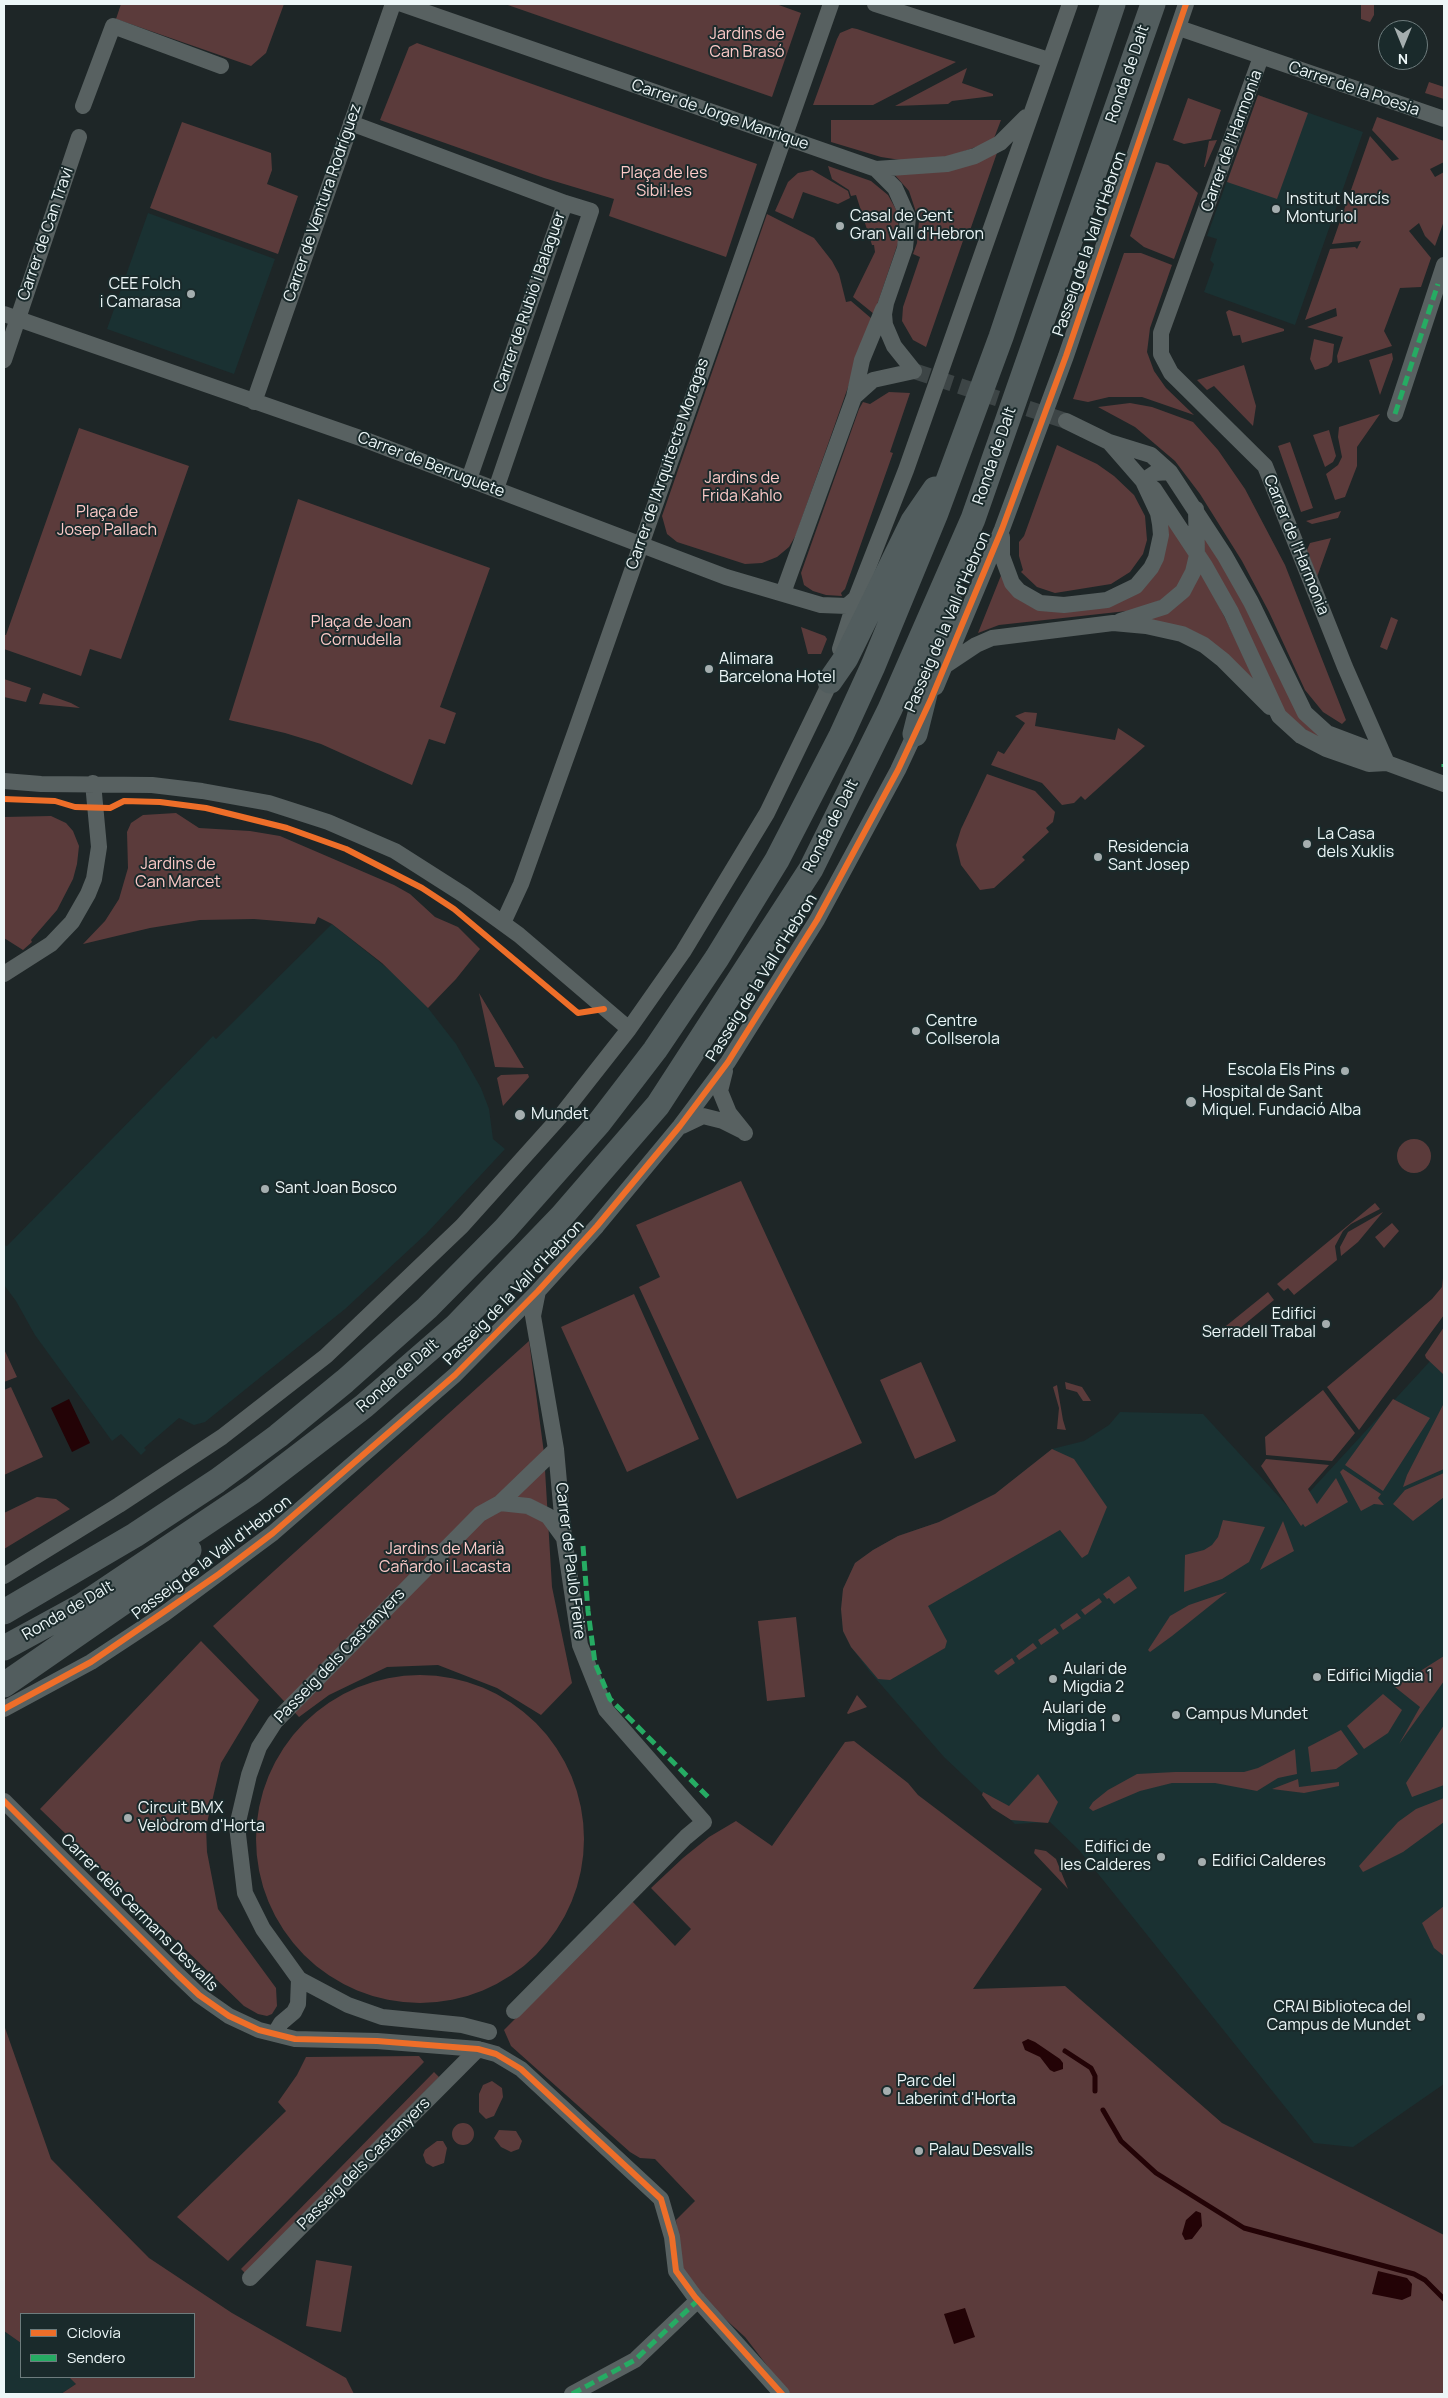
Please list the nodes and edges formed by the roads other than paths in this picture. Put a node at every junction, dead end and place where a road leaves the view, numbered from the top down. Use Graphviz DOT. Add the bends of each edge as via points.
graph roads {
  1 [pos="393,4"];
  2 [pos="402,4"];
  3 [pos="831,4"];
  4 [pos="875,4"];
  5 [pos="1070,4"];
  6 [pos="1113,4"];
  7 [pos="1186,4"];
  8 [pos="1151,11"];
  9 [pos="1178,28"];
  10 [pos="1261,57"];
  11 [pos="1049,60"];
  12 [pos="221,66"];
  13 [pos="83,106"];
  14 [pos="1030,112"];
  15 [pos="1444,119"];
  16 [pos="351,123"];
  17 [pos="79,137"];
  18 [pos="784,137"];
  19 [pos="876,169"];
  20 [pos="565,203"];
  21 [pos="1444,265"];
  22 [pos="1441,285"];
  23 [pos="886,303"];
  24 [pos="11,317"];
  25 [pos="4,360"];
  26 [pos="854,397"];
  27 [pos="254,402"];
  28 [pos="1395,414"];
  29 [pos="1066,421"];
  30 [pos="1109,442"];
  31 [pos="955,461"];
  32 [pos="1170,472"];
  33 [pos="469,479"];
  34 [pos="1142,481"];
  35 [pos="496,489"];
  36 [pos="1196,509"];
  37 [pos="973,519"];
  38 [pos="1002,529"];
  39 [pos="641,544"];
  40 [pos="1197,555"];
  41 [pos="783,593"];
  42 [pos="856,598"];
  43 [pos="1112,623"];
  44 [pos="946,665"];
  45 [pos="830,681"];
  46 [pos="1279,716"];
  47 [pos="915,734"];
  48 [pos="1384,758"];
  49 [pos="4,781"];
  50 [pos="93,783"];
  51 [pos="1444,784"];
  52 [pos="503,923"];
  53 [pos="4,974"];
  54 [pos="629,1028"];
  55 [pos="728,1062"];
  56 [pos="680,1126"];
  57 [pos="538,1291"];
  58 [pos="556,1449"];
  59 [pos="262,1484"];
  60 [pos="500,1503"];
  61 [pos="564,1538"];
  62 [pos="4,1576"];
  63 [pos="4,1612"];
  64 [pos="4,1648"];
  65 [pos="4,1685"];
  66 [pos="4,1709"];
  67 [pos="4,1801"];
  68 [pos="300,1978"];
  69 [pos="514,2011"];
  70 [pos="489,2032"];
  71 [pos="275,2033"];
  72 [pos="478,2049"];
  73 [pos="250,2278"];
  74 [pos="698,2300"];
  75 [pos="580,2392"];
  76 [pos="782,2394"];
  1 -- 16 [label="street, Carrer de Ventura Rodríguez"];
  2 -- 18 [label="street, Carrer de Jorge Manrique"];
  3 -- 18 [label="street, Carrer de l'Arquitecte Moragas"];
  4 -- 11 [label="street"];
  5 -- 11 [label="street"];
  6 -- 31 [label="highway, Ronda de Dalt"];
  7 -- 9 [label="street, Passeig de la Vall d'Hebron"];
  8 -- 37 [label="highway, Ronda de Dalt"];
  9 -- 10 [label="street, Carrer de la Poesia"];
  9 -- 38 [label="street, Passeig de la Vall d'Hebron" via="1066,356"];
  10 -- 15 [label="street, Carrer de la Poesia"];
  10 -- 48 [label="street, Carrer de l'Harmonia" via="1161,333 1161,354 1171,373 1265,466"];
  11 -- 14 [label="street"];
  12 -- 13 [label="street" via="113,26"];
  14 -- 19 [label="street, Carrer de Jorge Manrique" via="1015,131 975,156 947,164"];
  14 -- 42 [label="street" via="912,451"];
  16 -- 20 [label="street"];
  16 -- 27 [label="street, Carrer de Ventura Rodríguez"];
  17 -- 24 [label="street, Carrer de Can Travi"];
  18 -- 19 [label="street, Carrer de Jorge Manrique"];
  18 -- 39 [label="street, Carrer de l'Arquitecte Moragas"];
  19 -- 23 [label="street" via="901,197 908,228 905,248"];
  20 -- 33 [label="street, Carrer de Rubió i Balaguer"];
  20 -- 35 [label="street, Carrer de Rubió i Balaguer" via="591,211"];
  21 -- 22 [label="street"];
  22 -- 28 [label="street"];
  23 -- 26 [label="street" via="862,360"];
  23 -- 26 [label="street" via="888,336 914,371 873,380"];
  24 -- 25 [label="street, Carrer de Can Travi"];
  24 -- 27 [label="street, Carrer de Berruguete"];
  26 -- 41 [label="street"];
  27 -- 33 [label="street, Carrer de Berruguete"];
  29 -- 30 [label="street"];
  30 -- 32 [label="street" via="1151,455"];
  30 -- 34 [label="street"];
  31 -- 45 [label="highway" via="913,520 846,658"];
  31 -- 63 [label="highway, Ronda de Dalt" via="873,666 777,860 718,958 655,1050 599,1123 505,1229 427,1308 345,1381 217,1481 112,1549"];
  32 -- 34 [label="street" via="1155,473"];
  32 -- 36 [label="street"];
  33 -- 35 [label="street, Carrer de Berruguete"];
  34 -- 38 [label="street" via="1158,513 1160,547 1144,578 1117,597 1064,605 1051,605 1029,598 1007,573 1002,556"];
  34 -- 40 [label="street" via="1154,489"];
  35 -- 39 [label="street, Carrer de Berruguete"];
  36 -- 40 [label="street"];
  36 -- 48 [label="street" via="1251,602 1305,713 1327,732"];
  37 -- 47 [label="highway"];
  37 -- 59 [label="highway, Ronda de Dalt" via="890,709 811,869 658,1105 562,1216 456,1326 364,1406"];
  38 -- 44 [label="street, Passeig de la Vall d'Hebron"];
  39 -- 41 [label="street, Carrer de Berruguete" via="726,577"];
  39 -- 52 [label="street, Carrer de l'Arquitecte Moragas" via="521,884"];
  40 -- 43 [label="street" via="1188,582 1174,600 1153,612"];
  40 -- 46 [label="street" via="1231,612"];
  41 -- 42 [label="street, Carrer de Berruguete" via="821,605 841,607"];
  42 -- 45 [label="street"];
  43 -- 44 [label="street" via="992,638"];
  43 -- 46 [label="street" via="1164,629 1193,639 1223,660"];
  44 -- 47 [label="street, Passeig de la Vall d'Hebron"];
  45 -- 54 [label="street" via="767,813 683,952"];
  46 -- 48 [label="street" via="1313,744 1369,764"];
  47 -- 55 [label="street, Passeig de la Vall d'Hebron" via="816,920"];
  48 -- 51 [label="street"];
  49 -- 50 [label="street"];
  50 -- 52 [label="street" via="202,790 269,803 328,822 395,851"];
  50 -- 53 [label="street" via="99,847 88,894 72,922 51,944"];
  52 -- 54 [label="street"];
  54 -- 62 [label="street" via="559,1118 462,1226 326,1356 222,1437"];
  55 -- 56 [label="street, Passeig de la Vall d'Hebron"];
  55 -- 56 [label="street" via="720,1091 729,1113 745,1133 723,1121 703,1116"];
  56 -- 57 [label="street, Passeig de la Vall d'Hebron"];
  57 -- 58 [label="street, Carrer de Paulo Freire" via="533,1316"];
  57 -- 66 [label="street, Passeig de la Vall d'Hebron" via="455,1375 274,1533 164,1614 91,1662"];
  58 -- 60 [label="street, Passeig dels Castanyers"];
  58 -- 61 [label="street, Carrer de Paulo Freire"];
  59 -- 64 [label="highway, Ronda de Dalt" via="84,1605"];
  59 -- 65 [label="highway" via="154,1581"];
  60 -- 61 [label="street" via="528,1506 548,1516"];
  60 -- 68 [label="street, Passeig dels Castanyers" via="480,1514 418,1575 275,1722 258,1747 237,1826 245,1892 263,1929"];
  61 -- 69 [label="street, Carrer de Paulo Freire" via="580,1645 606,1710 704,1822"];
  67 -- 71 [label="street, Carrer dels Germans Desvalls" via="199,1995 229,2016 259,2030"];
  68 -- 70 [label="street, Passeig dels Castanyers" via="348,2005 382,2017 462,2025"];
  68 -- 71 [label="street" via="298,2004"];
  71 -- 72 [label="street, Carrer dels Germans Desvalls" via="322,2041 377,2041"];
  72 -- 73 [label="street, Passeig dels Castanyers"];
  72 -- 74 [label="street, Carrer dels Germans Desvalls" via="496,2054 521,2069 661,2199 672,2238 676,2271"];
  74 -- 75 [label="street" via="635,2360"];
  74 -- 76 [label="street, Carrer dels Germans Desvalls"];
}
